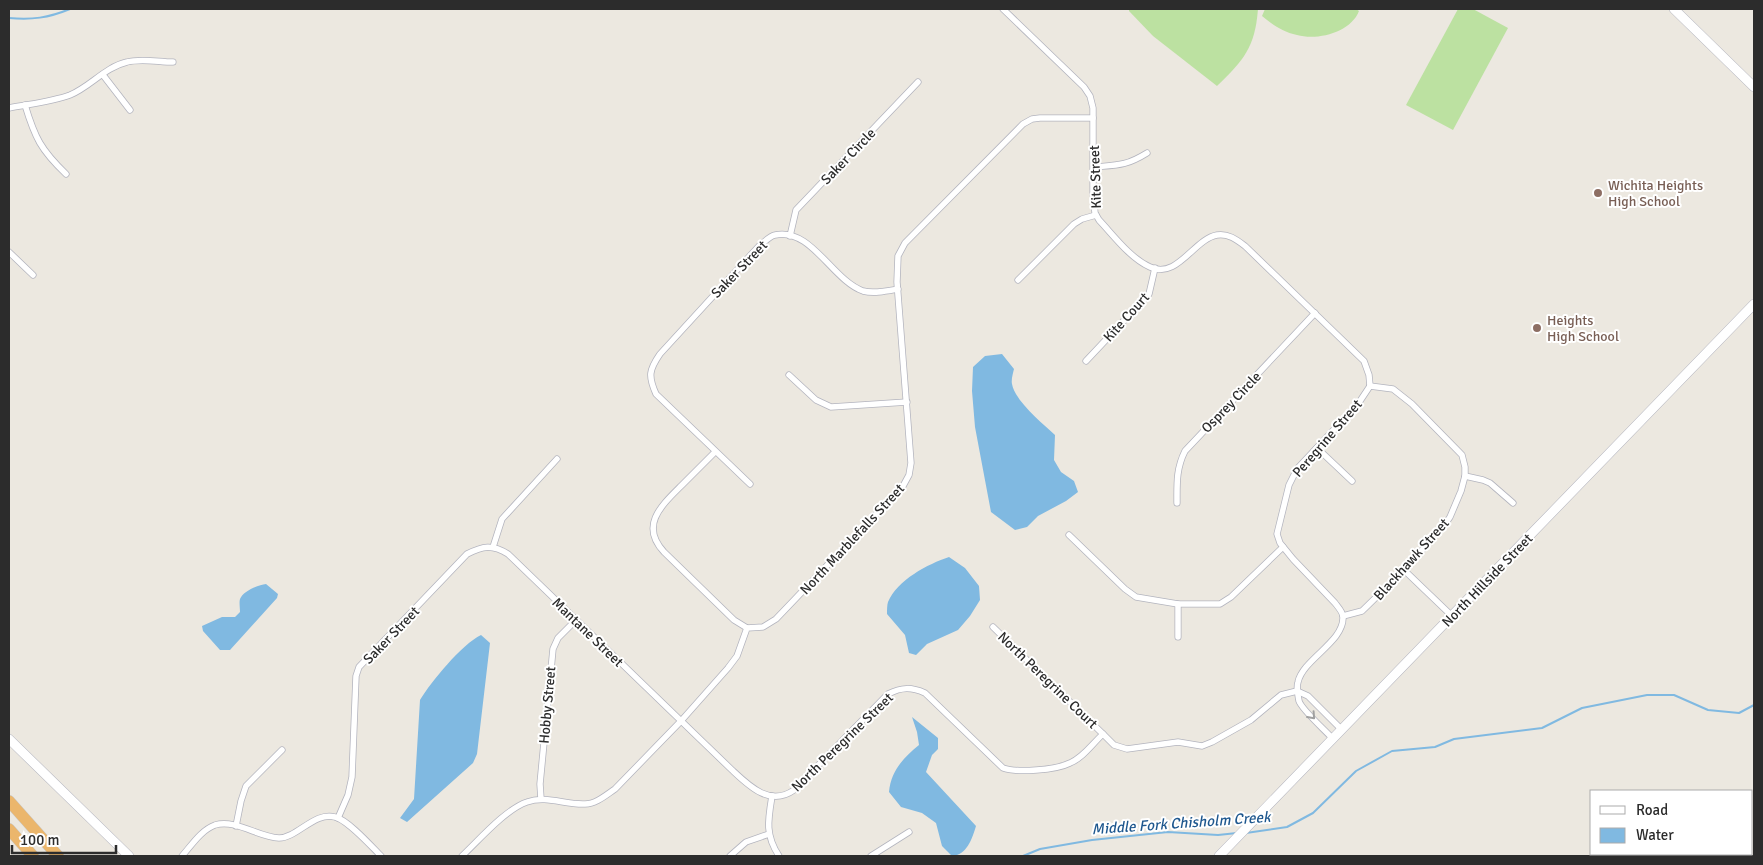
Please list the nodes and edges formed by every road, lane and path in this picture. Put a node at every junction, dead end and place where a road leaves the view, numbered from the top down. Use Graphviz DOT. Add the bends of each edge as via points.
graph roads {
  1 [pos="1003,9"];
  2 [pos="1674,9"];
  3 [pos="174,62"];
  4 [pos="103,75"];
  5 [pos="918,82"];
  6 [pos="1754,87"];
  7 [pos="25,105"];
  8 [pos="9,108"];
  9 [pos="130,110"];
  10 [pos="1093,118"];
  11 [pos="1147,153"];
  12 [pos="1094,166"];
  13 [pos="66,174"];
  14 [pos="1096,215"];
  15 [pos="790,236"];
  16 [pos="9,252"];
  17 [pos="1155,268"];
  18 [pos="33,275"];
  19 [pos="1018,280"];
  20 [pos="898,289"];
  21 [pos="1754,304"];
  22 [pos="1315,314"];
  23 [pos="1086,361"];
  24 [pos="788,375"];
  25 [pos="1370,386"];
  26 [pos="907,402"];
  27 [pos="1317,448"];
  28 [pos="715,452"];
  29 [pos="557,459"];
  30 [pos="1465,476"];
  31 [pos="1352,481"];
  32 [pos="750,484"];
  33 [pos="1177,503"];
  34 [pos="1513,503"];
  35 [pos="1069,535"];
  36 [pos="493,547"];
  37 [pos="1283,547"];
  38 [pos="1404,570"];
  39 [pos="1178,604"];
  40 [pos="1343,616"];
  41 [pos="1452,616"];
  42 [pos="576,620"];
  43 [pos="993,627"];
  44 [pos="747,628"];
  45 [pos="1178,636"];
  46 [pos="1297,691"];
  47 [pos="681,721"];
  48 [pos="1340,729"];
  49 [pos="1102,734"];
  50 [pos="1332,738"];
  51 [pos="9,739"];
  52 [pos="282,750"];
  53 [pos="772,796"];
  54 [pos="541,799"];
  55 [pos="9,801"];
  56 [pos="338,818"];
  57 [pos="236,826"];
  58 [pos="9,829"];
  59 [pos="909,832"];
  60 [pos="769,834"];
  61 [pos="1221,854"];
  62 [pos="33,856"];
  63 [pos="58,856"];
  64 [pos="129,856"];
  65 [pos="182,856"];
  66 [pos="382,856"];
  67 [pos="462,856"];
  68 [pos="730,856"];
  69 [pos="779,856"];
  70 [pos="871,856"];
  1 -- 10 [label="street, Kite Street" via="1088,92"];
  2 -- 6 [label="main road"];
  3 -- 4 [label="street" via="134,60"];
  4 -- 7 [label="street" via="68,96"];
  4 -- 9 [label="street"];
  5 -- 15 [label="street, Saker Circle" via="796,210"];
  7 -- 8 [label="street"];
  7 -- 13 [label="street" via="40,144"];
  10 -- 12 [label="street, Kite Street"];
  10 -- 20 [label="street, North Marblefalls Street" via="1036,118 1020,127 906,243 896,263"];
  11 -- 12 [label="street" via="1123,165"];
  12 -- 14 [label="street, Kite Street"];
  14 -- 17 [label="street, Kite Street" via="1135,257"];
  14 -- 19 [label="street" via="1074,224"];
  15 -- 20 [label="street" via="802,239 856,287 872,292"];
  15 -- 28 [label="street, Saker Street" via="773,235 759,246 660,354 652,367 650,380 656,394"];
  16 -- 18 [label="street"];
  17 -- 22 [label="street" via="1175,265 1207,239 1227,236 1245,246"];
  17 -- 23 [label="street, Kite Court" via="1149,294"];
  20 -- 26 [label="street, North Marblefalls Street"];
  21 -- 41 [label="main road, North Hillside Street"];
  22 -- 25 [label="street" via="1364,361 1370,375"];
  22 -- 33 [label="street, Osprey Circle" via="1185,451 1176,475"];
  24 -- 26 [label="street" via="816,400 831,407"];
  25 -- 27 [label="street, Peregrine Street" via="1358,404"];
  25 -- 30 [label="street" via="1393,389 1412,404 1462,455"];
  26 -- 44 [label="street, North Marblefalls Street" via="910,469 904,484 776,619 763,627"];
  27 -- 31 [label="street"];
  27 -- 37 [label="street, Peregrine Street" via="1297,469 1289,485 1278,534"];
  28 -- 32 [label="street, Saker Street"];
  28 -- 44 [label="street" via="660,508 654,521 654,534 664,552 734,620"];
  29 -- 36 [label="street" via="502,519"];
  30 -- 34 [label="street" via="1490,483"];
  30 -- 38 [label="street, Blackhawk Street" via="1450,517"];
  35 -- 39 [label="street" via="1136,597"];
  36 -- 42 [label="street, Mantane Street" via="508,554"];
  36 -- 56 [label="street, Saker Street" via="479,548 468,554 360,667 355,688 352,777"];
  37 -- 39 [label="street" via="1220,604"];
  37 -- 40 [label="street"];
  38 -- 40 [label="street, Blackhawk Street" via="1362,611"];
  38 -- 41 [label="street"];
  39 -- 45 [label="street"];
  40 -- 46 [label="street" via="1340,630 1303,672"];
  41 -- 48 [label="main road, North Hillside Street"];
  42 -- 47 [label="street, Mantane Street"];
  42 -- 54 [label="street, Hobby Street" via="558,638 553,649"];
  43 -- 49 [label="street, North Peregrine Court"];
  44 -- 47 [label="street" via="732,664"];
  46 -- 48 [label="street" via="1308,696"];
  46 -- 49 [label="street" via="1281,695 1251,720 1202,746 1178,742 1127,749 1114,745"];
  46 -- 50 [label="street, one-way" via="1300,703"];
  47 -- 53 [label="street, Mantane Street" via="758,793"];
  47 -- 54 [label="street" via="605,796 585,804"];
  48 -- 50 [label="main road, North Hillside Street"];
  49 -- 53 [label="street, North Peregrine Street" via="1071,763 1012,771 1003,768 925,693 902,688 888,694 794,790 786,795"];
  50 -- 61 [label="main road, North Hillside Street"];
  51 -- 64 [label="main road"];
  52 -- 57 [label="street" via="246,786"];
  53 -- 60 [label="street"];
  54 -- 67 [label="street" via="512,809"];
  55 -- 63 [label="highway"];
  56 -- 57 [label="street" via="316,819 279,838"];
  56 -- 66 [label="street"];
  57 -- 65 [label="street" via="217,824 208,828"];
  58 -- 62 [label="highway"];
  59 -- 70 [label="street"];
  60 -- 68 [label="street" via="746,842"];
  60 -- 69 [label="street"];
}
